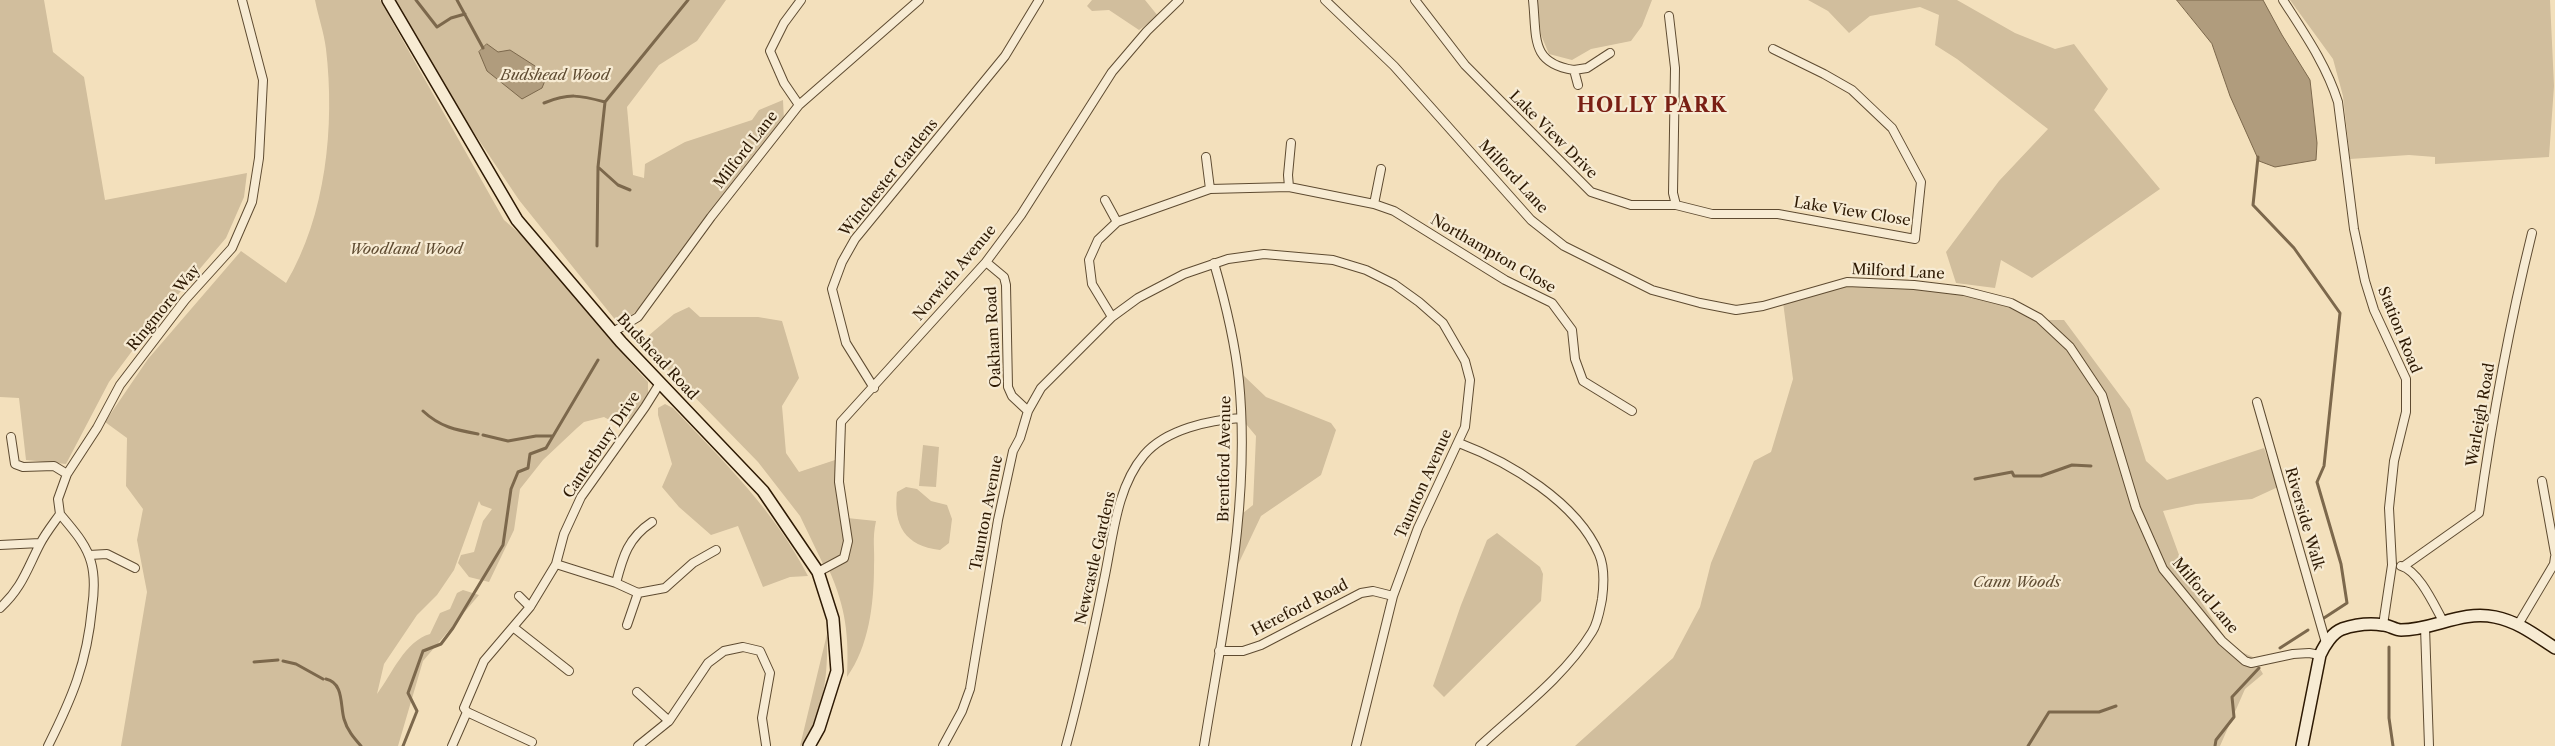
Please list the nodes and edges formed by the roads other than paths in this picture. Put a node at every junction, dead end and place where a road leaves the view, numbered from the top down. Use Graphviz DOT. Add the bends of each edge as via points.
graph roads {
  1 [pos="242,0"];
  2 [pos="388,0"];
  3 [pos="801,0"];
  4 [pos="919,0"];
  5 [pos="1039,0"];
  6 [pos="1180,0"];
  7 [pos="1325,0"];
  8 [pos="1415,0"];
  9 [pos="1533,0"];
  10 [pos="2283,0"];
  11 [pos="1669,16"];
  12 [pos="1773,49"];
  13 [pos="1610,53"];
  14 [pos="1574,70"];
  15 [pos="1578,85"];
  16 [pos="799,105"];
  17 [pos="1291,143"];
  18 [pos="1206,157"];
  19 [pos="1381,168"];
  20 [pos="1289,187"];
  21 [pos="1210,189"];
  22 [pos="1105,200"];
  23 [pos="1374,204"];
  24 [pos="1676,205"];
  25 [pos="1117,222"];
  26 [pos="2532,233"];
  27 [pos="986,262"];
  28 [pos="1214,263"];
  29 [pos="1112,317"];
  30 [pos="613,332"];
  31 [pos="660,383"];
  32 [pos="874,388"];
  33 [pos="2257,402"];
  34 [pos="1028,411"];
  35 [pos="1632,411"];
  36 [pos="1242,418"];
  37 [pos="11,437"];
  38 [pos="1459,443"];
  39 [pos="67,474"];
  40 [pos="2542,482"];
  41 [pos="60,514"];
  42 [pos="652,522"];
  43 [pos="40,543"];
  44 [pos="0,545"];
  45 [pos="716,550"];
  46 [pos="2555,553"];
  47 [pos="88,555"];
  48 [pos="2555,557"];
  49 [pos="556,564"];
  50 [pos="2392,565"];
  51 [pos="2404,566"];
  52 [pos="136,568"];
  53 [pos="818,572"];
  54 [pos="616,583"];
  55 [pos="638,593"];
  56 [pos="519,596"];
  57 [pos="1393,596"];
  58 [pos="530,606"];
  59 [pos="0,608"];
  60 [pos="2443,621"];
  61 [pos="2519,623"];
  62 [pos="627,625"];
  63 [pos="2383,625"];
  64 [pos="513,627"];
  65 [pos="2425,627"];
  66 [pos="2326,643"];
  67 [pos="2555,648"];
  68 [pos="1219,650"];
  69 [pos="2320,655"];
  70 [pos="569,672"];
  71 [pos="637,692"];
  72 [pos="467,712"];
  73 [pos="669,721"];
  74 [pos="532,742"];
  75 [pos="48,746"];
  76 [pos="452,746"];
  77 [pos="638,746"];
  78 [pos="765,746"];
  79 [pos="809,746"];
  80 [pos="943,746"];
  81 [pos="1066,746"];
  82 [pos="1204,746"];
  83 [pos="1356,746"];
  84 [pos="1480,746"];
  85 [pos="2302,746"];
  86 [pos="2429,746"];
  1 -- 39 [label="street, Ringmore Way" via="263,80 259,158 252,202 232,248 185,300 120,385"];
  2 -- 30 [label="street, Budshead Road" via="518,220"];
  3 -- 16 [label="street" via="784,23 770,51 784,83"];
  4 -- 16 [label="street, Milford Lane"];
  5 -- 32 [label="street, Winchester Gardens" via="1005,56 855,239 842,262 832,289 846,343"];
  6 -- 27 [label="street, Norwich Avenue" via="1147,31 1112,72 1021,215"];
  7 -- 69 [label="street, Milford Lane" via="1394,66 1531,220 1564,246 1652,290 1700,304 1736,310 1763,306 1848,282 1914,284 1964,291 2011,303 2039,318 2070,347 2102,395 2136,508 2163,570 2193,608 2222,640 2250,663 2301,653"];
  8 -- 24 [label="street, Lake View Drive" via="1464,65 1592,192 1631,205"];
  9 -- 14 [label="street" via="1538,46 1545,60 1556,67"];
  10 -- 50 [label="street, Station Road" via="2322,62 2338,102 2354,228 2365,280 2378,318 2406,378 2406,412 2394,460 2389,508"];
  11 -- 24 [label="street" via="1675,68 1673,193"];
  12 -- 24 [label="street, Lake View Close" via="1852,90 1892,128 1921,182 1914,239 1778,214 1712,214"];
  13 -- 14 [label="street" via="1587,68"];
  14 -- 15 [label="street"];
  16 -- 30 [label="street, Milford Lane" via="711,216 638,316"];
  17 -- 20 [label="street"];
  18 -- 21 [label="street"];
  19 -- 23 [label="street"];
  20 -- 21 [label="street, Northampton Close"];
  20 -- 23 [label="street, Northampton Close"];
  21 -- 25 [label="street, Northampton Close"];
  22 -- 25 [label="street"];
  23 -- 35 [label="street, Northampton Close" via="1394,211 1505,280 1552,302 1572,330 1576,358 1584,381"];
  25 -- 29 [label="street, Northampton Close" via="1098,240 1089,260 1092,284"];
  26 -- 51 [label="street, Warleigh Road" via="2499,385 2479,513"];
  27 -- 32 [label="street, Norwich Avenue"];
  27 -- 34 [label="street, Oakham Road" via="1004,277 1008,387 1012,396"];
  28 -- 29 [label="street, Taunton Avenue" via="1147,293"];
  28 -- 36 [label="street, Brentford Avenue" via="1228,311"];
  28 -- 38 [label="street, Taunton Avenue" via="1264,254 1332,260 1366,270 1419,302 1443,323 1465,361 1470,380 1465,427"];
  29 -- 34 [label="street, Taunton Avenue" via="1042,388"];
  30 -- 31 [label="street, Budshead Road"];
  31 -- 49 [label="street, Canterbury Drive" via="581,497 564,534"];
  31 -- 53 [label="street, Budshead Road" via="764,491"];
  32 -- 53 [label="street, Norwich Avenue" via="841,422 839,482 848,541 844,558"];
  33 -- 66 [label="street, Riverside Walk"];
  34 -- 80 [label="street, Taunton Avenue" via="1014,451 998,520 970,689"];
  36 -- 68 [label="street, Brentford Avenue" via="1239,521"];
  36 -- 81 [label="street, Newcastle Gardens" via="1202,422 1169,437 1145,454 1128,482 1114,526"];
  37 -- 39 [label="street" via="15,464 23,467 54,466"];
  38 -- 57 [label="street, Taunton Avenue" via="1418,528"];
  38 -- 84 [label="street" via="1487,454 1566,508 1588,532 1600,555 1604,583 1593,630 1559,673"];
  39 -- 41 [label="street, Ringmore Way" via="58,499"];
  40 -- 46 [label="street"];
  41 -- 43 [label="street"];
  41 -- 47 [label="street" via="82,541"];
  42 -- 54 [label="street" via="642,529 624,552"];
  43 -- 44 [label="street"];
  43 -- 59 [label="street" via="28,574"];
  45 -- 55 [label="street" via="693,563 665,588"];
  47 -- 52 [label="street" via="107,554"];
  47 -- 75 [label="street" via="92,563 94,593 90,638 74,694"];
  48 -- 61 [label="street"];
  49 -- 54 [label="street"];
  49 -- 58 [label="street, Canterbury Drive"];
  50 -- 51 [label="street"];
  50 -- 63 [label="street, Station Road"];
  51 -- 60 [label="street" via="2424,587"];
  53 -- 79 [label="street, Budshead Road" via="832,619 837,672 819,728"];
  54 -- 55 [label="street"];
  55 -- 62 [label="street"];
  56 -- 58 [label="street"];
  57 -- 68 [label="street, Hereford Road" via="1360,593 1261,645 1244,651"];
  57 -- 83 [label="street, Taunton Avenue"];
  58 -- 64 [label="street, Canterbury Drive"];
  60 -- 61 [label="street" via="2472,616"];
  60 -- 65 [label="street"];
  61 -- 67 [label="street"];
  63 -- 65 [label="street" via="2400,630"];
  63 -- 66 [label="street" via="2361,625 2340,630"];
  64 -- 70 [label="street"];
  64 -- 72 [label="street, Canterbury Drive" via="484,661 464,708"];
  65 -- 86 [label="street"];
  66 -- 69 [label="street"];
  68 -- 82 [label="street, Brentford Avenue"];
  69 -- 85 [label="street"];
  71 -- 73 [label="street"];
  72 -- 74 [label="street"];
  72 -- 76 [label="street, Canterbury Drive"];
  73 -- 77 [label="street"];
  73 -- 78 [label="street" via="708,663 724,651 743,646 760,651 770,673 762,718"];
}
